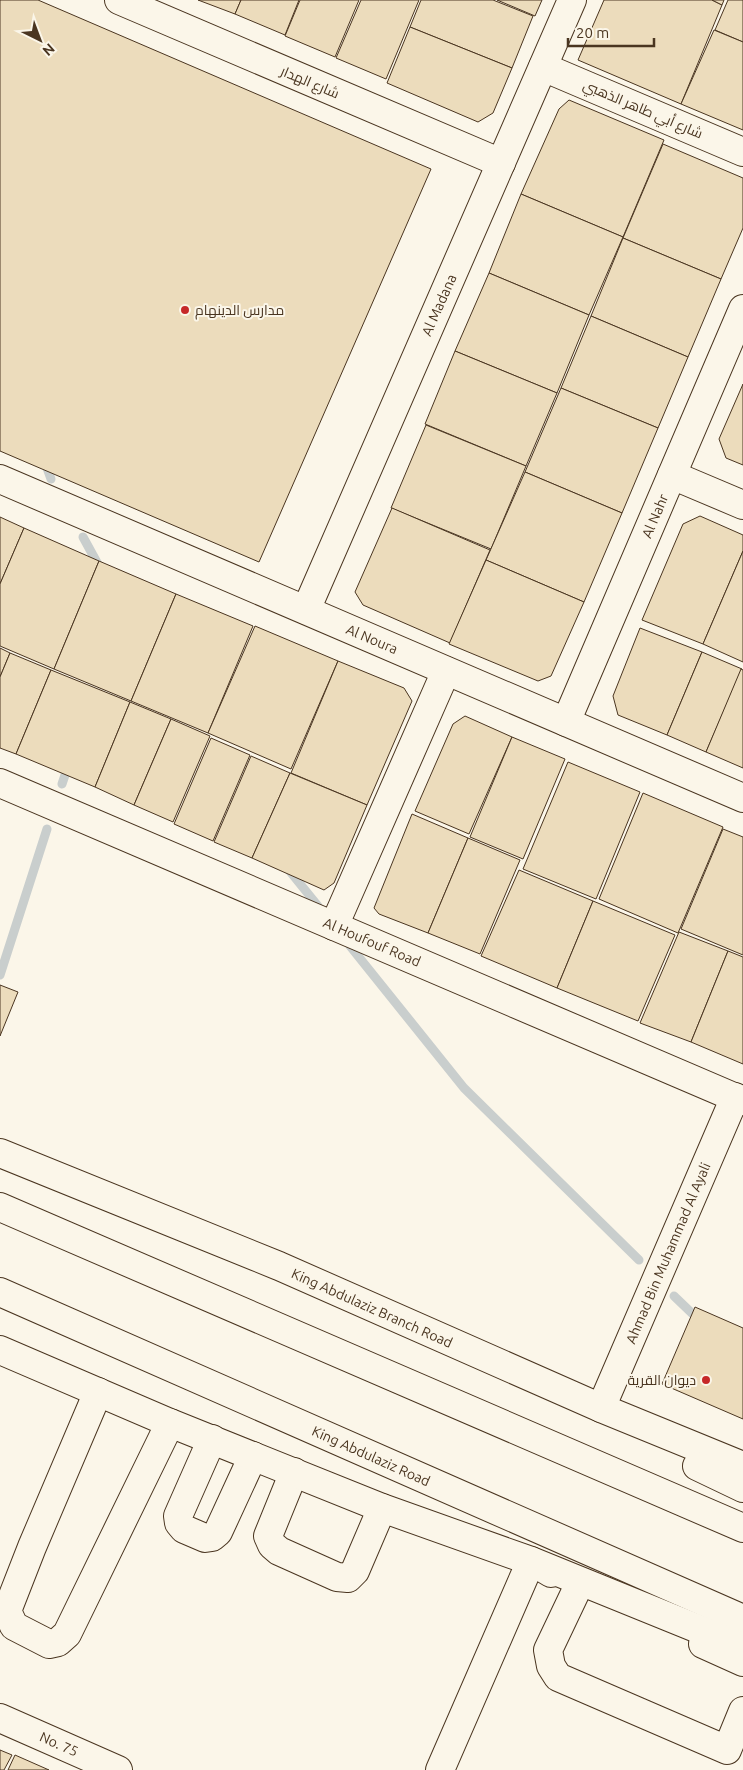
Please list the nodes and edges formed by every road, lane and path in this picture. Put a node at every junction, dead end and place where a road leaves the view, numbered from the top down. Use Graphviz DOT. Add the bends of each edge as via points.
graph roads {
  1 [pos="119,0"];
  2 [pos="572,0"];
  3 [pos="543,67"];
  4 [pos="743,152"];
  5 [pos="501,163"];
  6 [pos="743,309"];
  7 [pos="672,475"];
  8 [pos="0,479"];
  9 [pos="743,505"];
  10 [pos="306,610"];
  11 [pos="446,671"];
  12 [pos="566,722"];
  13 [pos="0,783"];
  14 [pos="743,798"];
  15 [pos="334,926"];
  16 [pos="739,1099"];
  17 [pos="0,1153"];
  18 [pos="0,1207"];
  19 [pos="0,1292"];
  20 [pos="0,1350"];
  21 [pos="98,1392"];
  22 [pos="607,1411"];
  23 [pos="170,1423"];
  24 [pos="212,1439"];
  25 [pos="252,1456"];
  26 [pos="743,1466"];
  27 [pos="294,1472"];
  28 [pos="743,1488"];
  29 [pos="382,1508"];
  30 [pos="743,1528"];
  31 [pos="531,1561"];
  32 [pos="577,1589"];
  33 [pos="743,1619"];
  34 [pos="743,1647"];
  35 [pos="743,1662"];
  36 [pos="743,1711"];
  37 [pos="0,1718"];
  38 [pos="723,1760"];
  39 [pos="118,1770"];
  40 [pos="440,1770"];
  1 -- 5 [label="street, شارع الهدار"];
  2 -- 3 [label="street, Al Madana"];
  3 -- 4 [label="street, شارع أبي طاهر الذهبي"];
  3 -- 5 [label="street, Al Madana"];
  5 -- 10 [label="street, Al Madana"];
  6 -- 7 [label="street, Al Nahr"];
  7 -- 9 [label="street"];
  7 -- 12 [label="street, Al Nahr"];
  8 -- 10 [label="street, Al Noura"];
  10 -- 11 [label="street, Al Noura"];
  11 -- 12 [label="street, Al Noura"];
  11 -- 15 [label="street"];
  12 -- 14 [label="street, Al Noura"];
  13 -- 15 [label="street, Al Houfouf Road"];
  15 -- 16 [label="street, Al Houfouf Road"];
  16 -- 22 [label="street, Ahmad Bin Muhammad Al Ayali"];
  17 -- 22 [label="street, King Abdulaziz Branch Road" via="279,1266"];
  18 -- 30 [label="street"];
  19 -- 33 [label="street, King Abdulaziz Road"];
  20 -- 21 [label="street"];
  21 -- 23 [label="street"];
  21 -- 23 [label="street" via="7,1611 14,1626 49,1644 58,1642 66,1634"];
  22 -- 26 [label="street, King Abdulaziz Branch Road"];
  22 -- 28 [label="street" via="634,1436"];
  23 -- 24 [label="street"];
  24 -- 25 [label="street"];
  24 -- 25 [label="street" via="178,1516 184,1529 205,1538 218,1532"];
  25 -- 27 [label="street"];
  27 -- 29 [label="street"];
  27 -- 29 [label="street" via="268,1536 279,1551 337,1577 348,1578 355,1571"];
  29 -- 31 [label="street"];
  31 -- 32 [label="street"];
  31 -- 34 [label="street"];
  31 -- 40 [label="street"];
  32 -- 35 [label="street"];
  32 -- 38 [label="street" via="548,1650 551,1666 558,1677"];
  36 -- 38 [label="street"];
  37 -- 39 [label="street, No. 75"];
}
